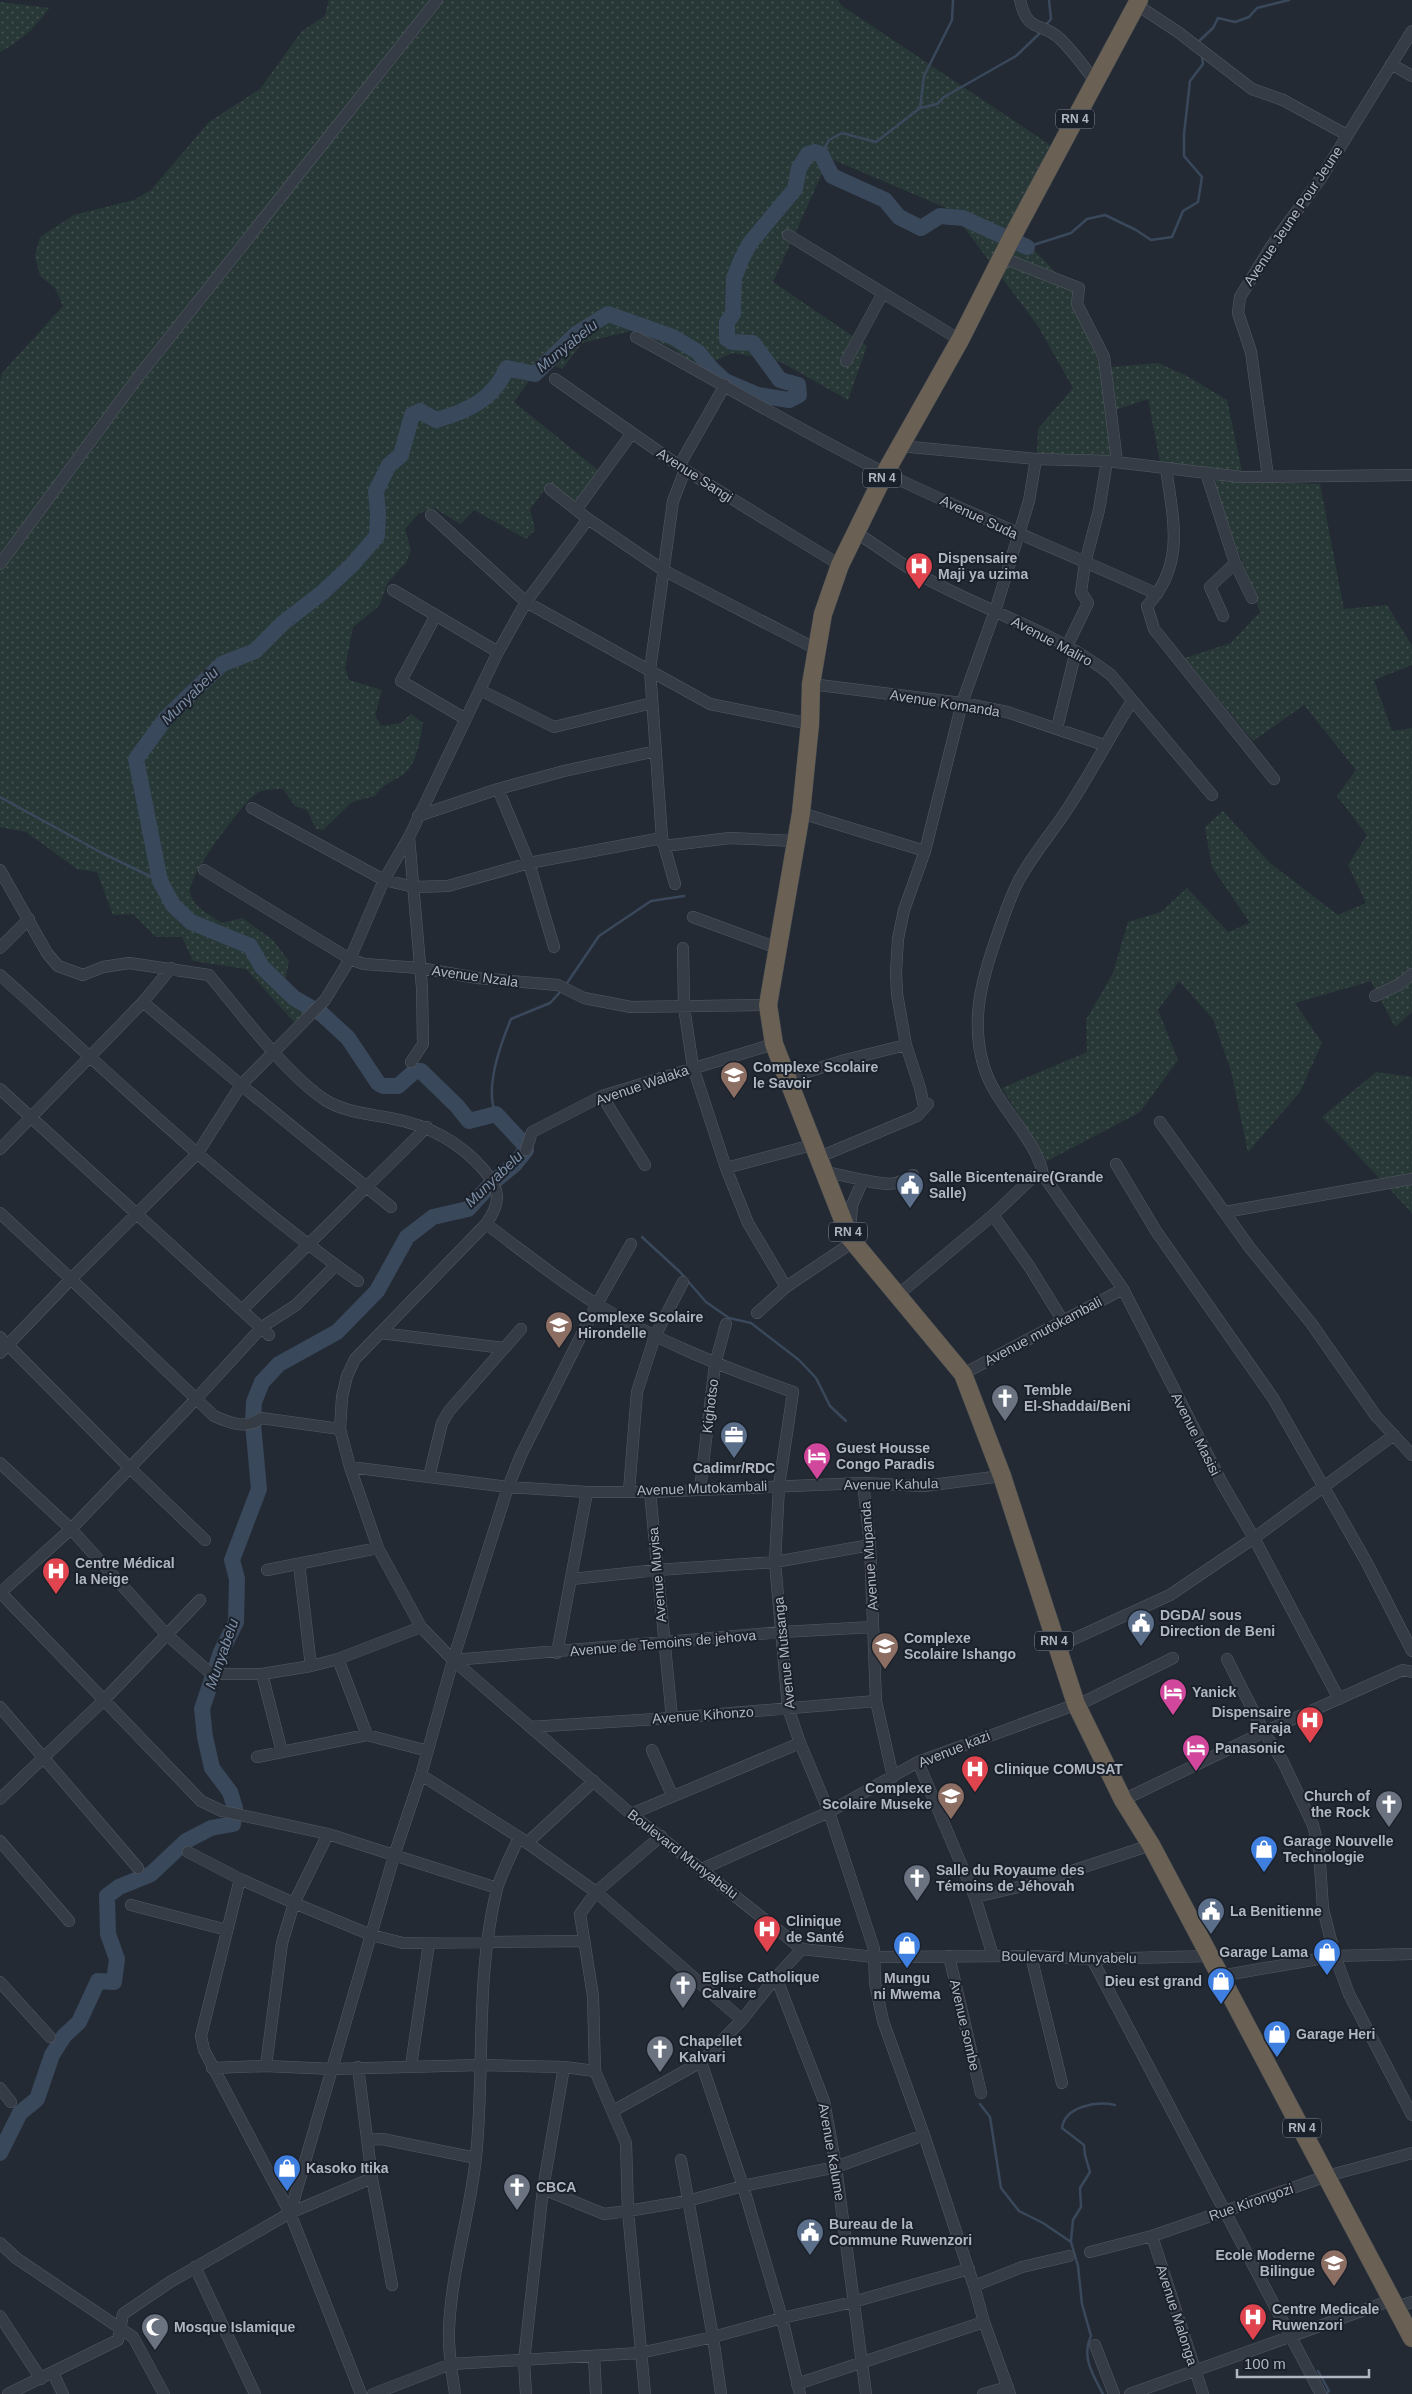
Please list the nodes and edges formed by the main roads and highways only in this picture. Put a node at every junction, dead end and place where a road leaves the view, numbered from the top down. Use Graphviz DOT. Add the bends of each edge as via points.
graph roads {
  1 [pos="1138,3"];
  2 [pos="1400,2303"];
  3 [pos="1412,2338"];
  1 -- 2 [label="highway, RN 4" via="960,340 885,473 840,565 824,614 811,684 801,813 768,1005 774,1044 852,1240 963,1374 1002,1476 1076,1704 1123,1800 1151,1845 1327,2176"];
  2 -- 3 [label="highway, RN 4"];
}
